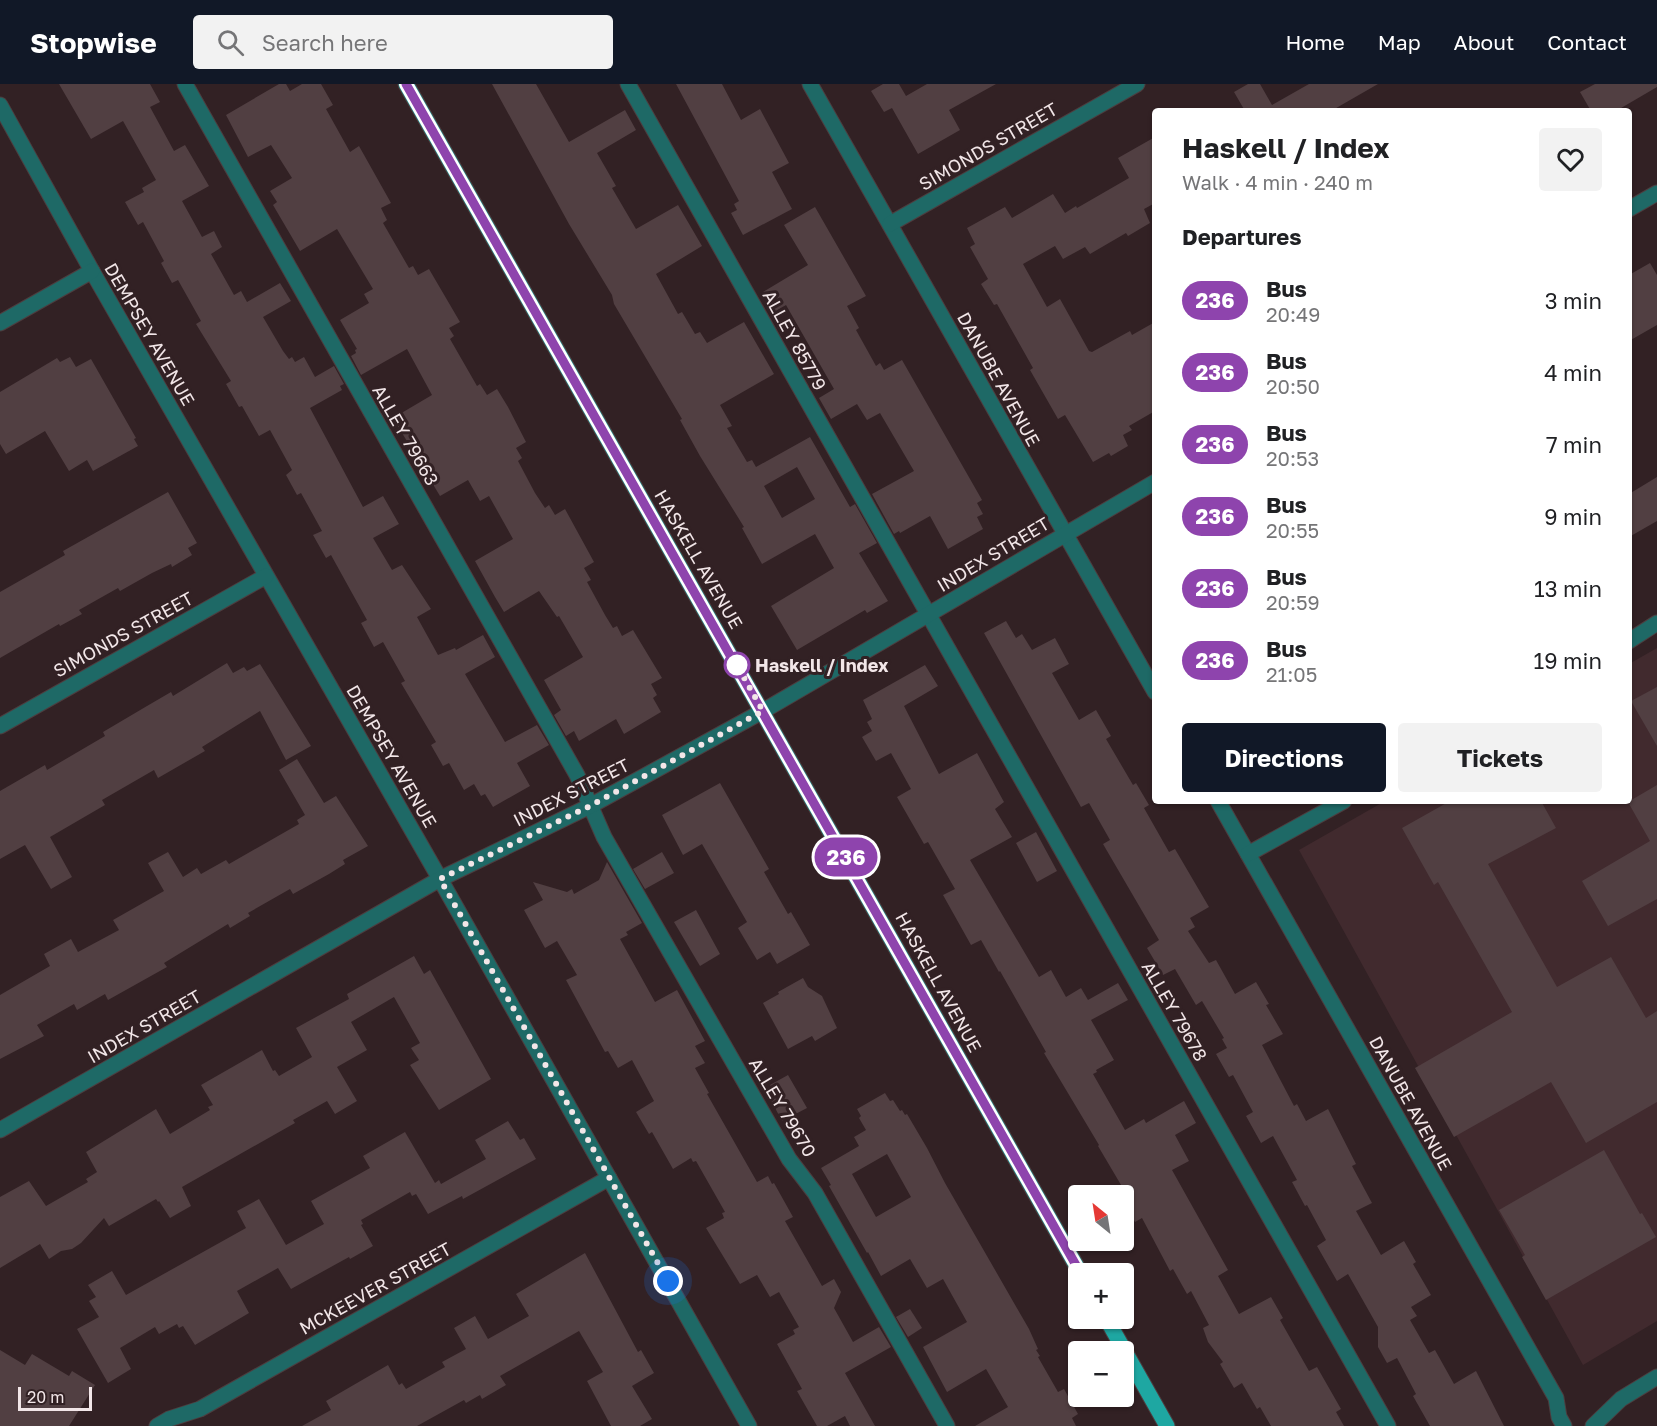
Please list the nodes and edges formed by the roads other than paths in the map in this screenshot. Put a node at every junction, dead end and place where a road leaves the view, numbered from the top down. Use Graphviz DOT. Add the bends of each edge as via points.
graph roads {
  1 [pos="185,84"];
  2 [pos="406,84"];
  3 [pos="628,84"];
  4 [pos="810,84"];
  5 [pos="1137,84"];
  6 [pos="0,105"];
  7 [pos="1657,193"];
  8 [pos="1632,207"];
  9 [pos="890,224"];
  10 [pos="92,270"];
  11 [pos="0,323"];
  12 [pos="1152,484"];
  13 [pos="1064,534"];
  14 [pos="266,576"];
  15 [pos="928,616"];
  16 [pos="1657,623"];
  17 [pos="1632,639"];
  18 [pos="1152,687"];
  19 [pos="763,711"];
  20 [pos="0,726"];
  21 [pos="1220,804"];
  22 [pos="1339,804"];
  23 [pos="590,806"];
  24 [pos="1248,854"];
  25 [pos="440,879"];
  26 [pos="0,1130"];
  27 [pos="609,1178"];
  28 [pos="1075,1263"];
  29 [pos="1112,1329"];
  30 [pos="1657,1377"];
  31 [pos="157,1426"];
  32 [pos="749,1426"];
  33 [pos="947,1426"];
  34 [pos="1167,1426"];
  35 [pos="1388,1426"];
  36 [pos="1564,1426"];
  37 [pos="1593,1426"];
  1 -- 23 [label="street, ALLEY 79663" via="577,775"];
  2 -- 19 [label="main road, HASKELL AVENUE"];
  3 -- 15 [label="street, ALLEY 85779"];
  4 -- 9 [label="street, DANUBE AVENUE"];
  5 -- 9 [label="street, SIMONDS STREET"];
  6 -- 10 [label="street, DEMPSEY AVENUE"];
  7 -- 8 [label="street"];
  9 -- 13 [label="street, DANUBE AVENUE"];
  10 -- 11 [label="street"];
  10 -- 14 [label="street, DEMPSEY AVENUE"];
  12 -- 13 [label="street, INDEX STREET"];
  13 -- 15 [label="street, INDEX STREET"];
  13 -- 18 [label="street, DANUBE AVENUE"];
  14 -- 20 [label="street, SIMONDS STREET"];
  14 -- 25 [label="street, DEMPSEY AVENUE"];
  15 -- 19 [label="street, INDEX STREET"];
  15 -- 35 [label="street, ALLEY 79678"];
  16 -- 17 [label="street"];
  19 -- 23 [label="street, INDEX STREET"];
  19 -- 28 [label="main road, HASKELL AVENUE"];
  21 -- 24 [label="street, DANUBE AVENUE"];
  22 -- 24 [label="street"];
  23 -- 25 [label="street, INDEX STREET"];
  23 -- 33 [label="street, ALLEY 79670" via="604,837 783,1149 815,1193"];
  24 -- 36 [label="street, DANUBE AVENUE" via="1556,1398"];
  25 -- 26 [label="street, INDEX STREET"];
  25 -- 27 [label="street, DEMPSEY AVENUE"];
  27 -- 31 [label="street, MCKEEVER STREET" via="200,1409"];
  27 -- 32 [label="street, DEMPSEY AVENUE"];
  29 -- 34 [label="main road"];
  30 -- 37 [label="street" via="1621,1399"];
}
